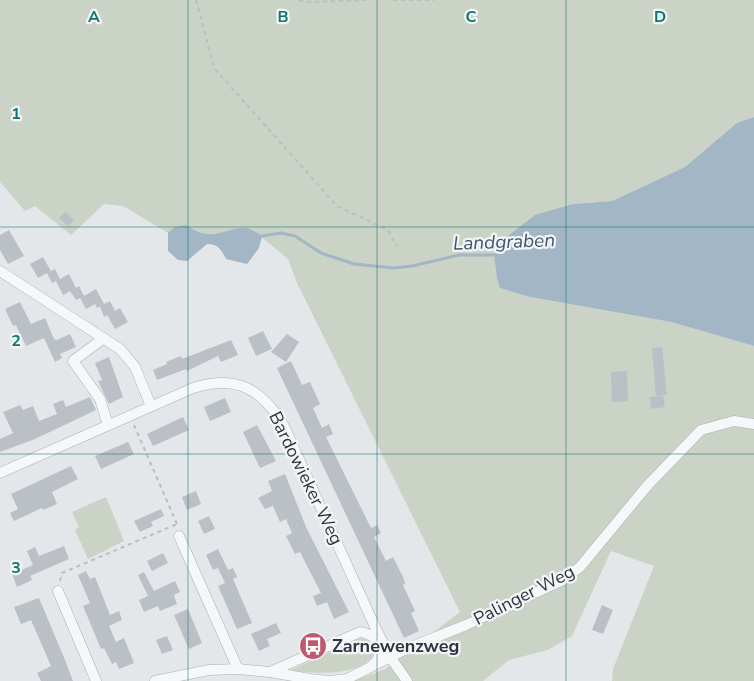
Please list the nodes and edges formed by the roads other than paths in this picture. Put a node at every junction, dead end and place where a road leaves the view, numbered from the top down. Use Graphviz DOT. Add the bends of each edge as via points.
graph roads {
  1 [pos="0,271"];
  2 [pos="104,338"];
  3 [pos="151,406"];
  4 [pos="754,424"];
  5 [pos="108,425"];
  6 [pos="0,473"];
  7 [pos="179,536"];
  8 [pos="58,590"];
  9 [pos="390,657"];
  10 [pos="370,668"];
  11 [pos="238,669"];
  12 [pos="270,672"];
  13 [pos="96,681"];
  14 [pos="155,681"];
  15 [pos="407,681"];
  1 -- 2 [label="street"];
  2 -- 3 [label="street" via="130,359"];
  2 -- 5 [label="street" via="73,362 100,399"];
  3 -- 5 [label="street, Bardowieker Weg"];
  3 -- 9 [label="street, Bardowieker Weg" via="205,384 225,382 246,387 267,400 284,426"];
  4 -- 9 [label="street, Palinger Weg" via="734,421 701,430 647,486 580,567 563,580"];
  5 -- 6 [label="street, Bardowieker Weg"];
  7 -- 11 [label="street"];
  8 -- 13 [label="street"];
  9 -- 10 [label="street, Palinger Weg"];
  9 -- 15 [label="street, Bardowieker Weg"];
  10 -- 12 [label="street, Palinger Weg" via="330,681"];
  10 -- 12 [label="street" via="379,658 380,646 372,635 360,632"];
  11 -- 12 [label="street, Palinger Weg"];
  11 -- 14 [label="street, Palinger Weg" via="209,670"];
}
